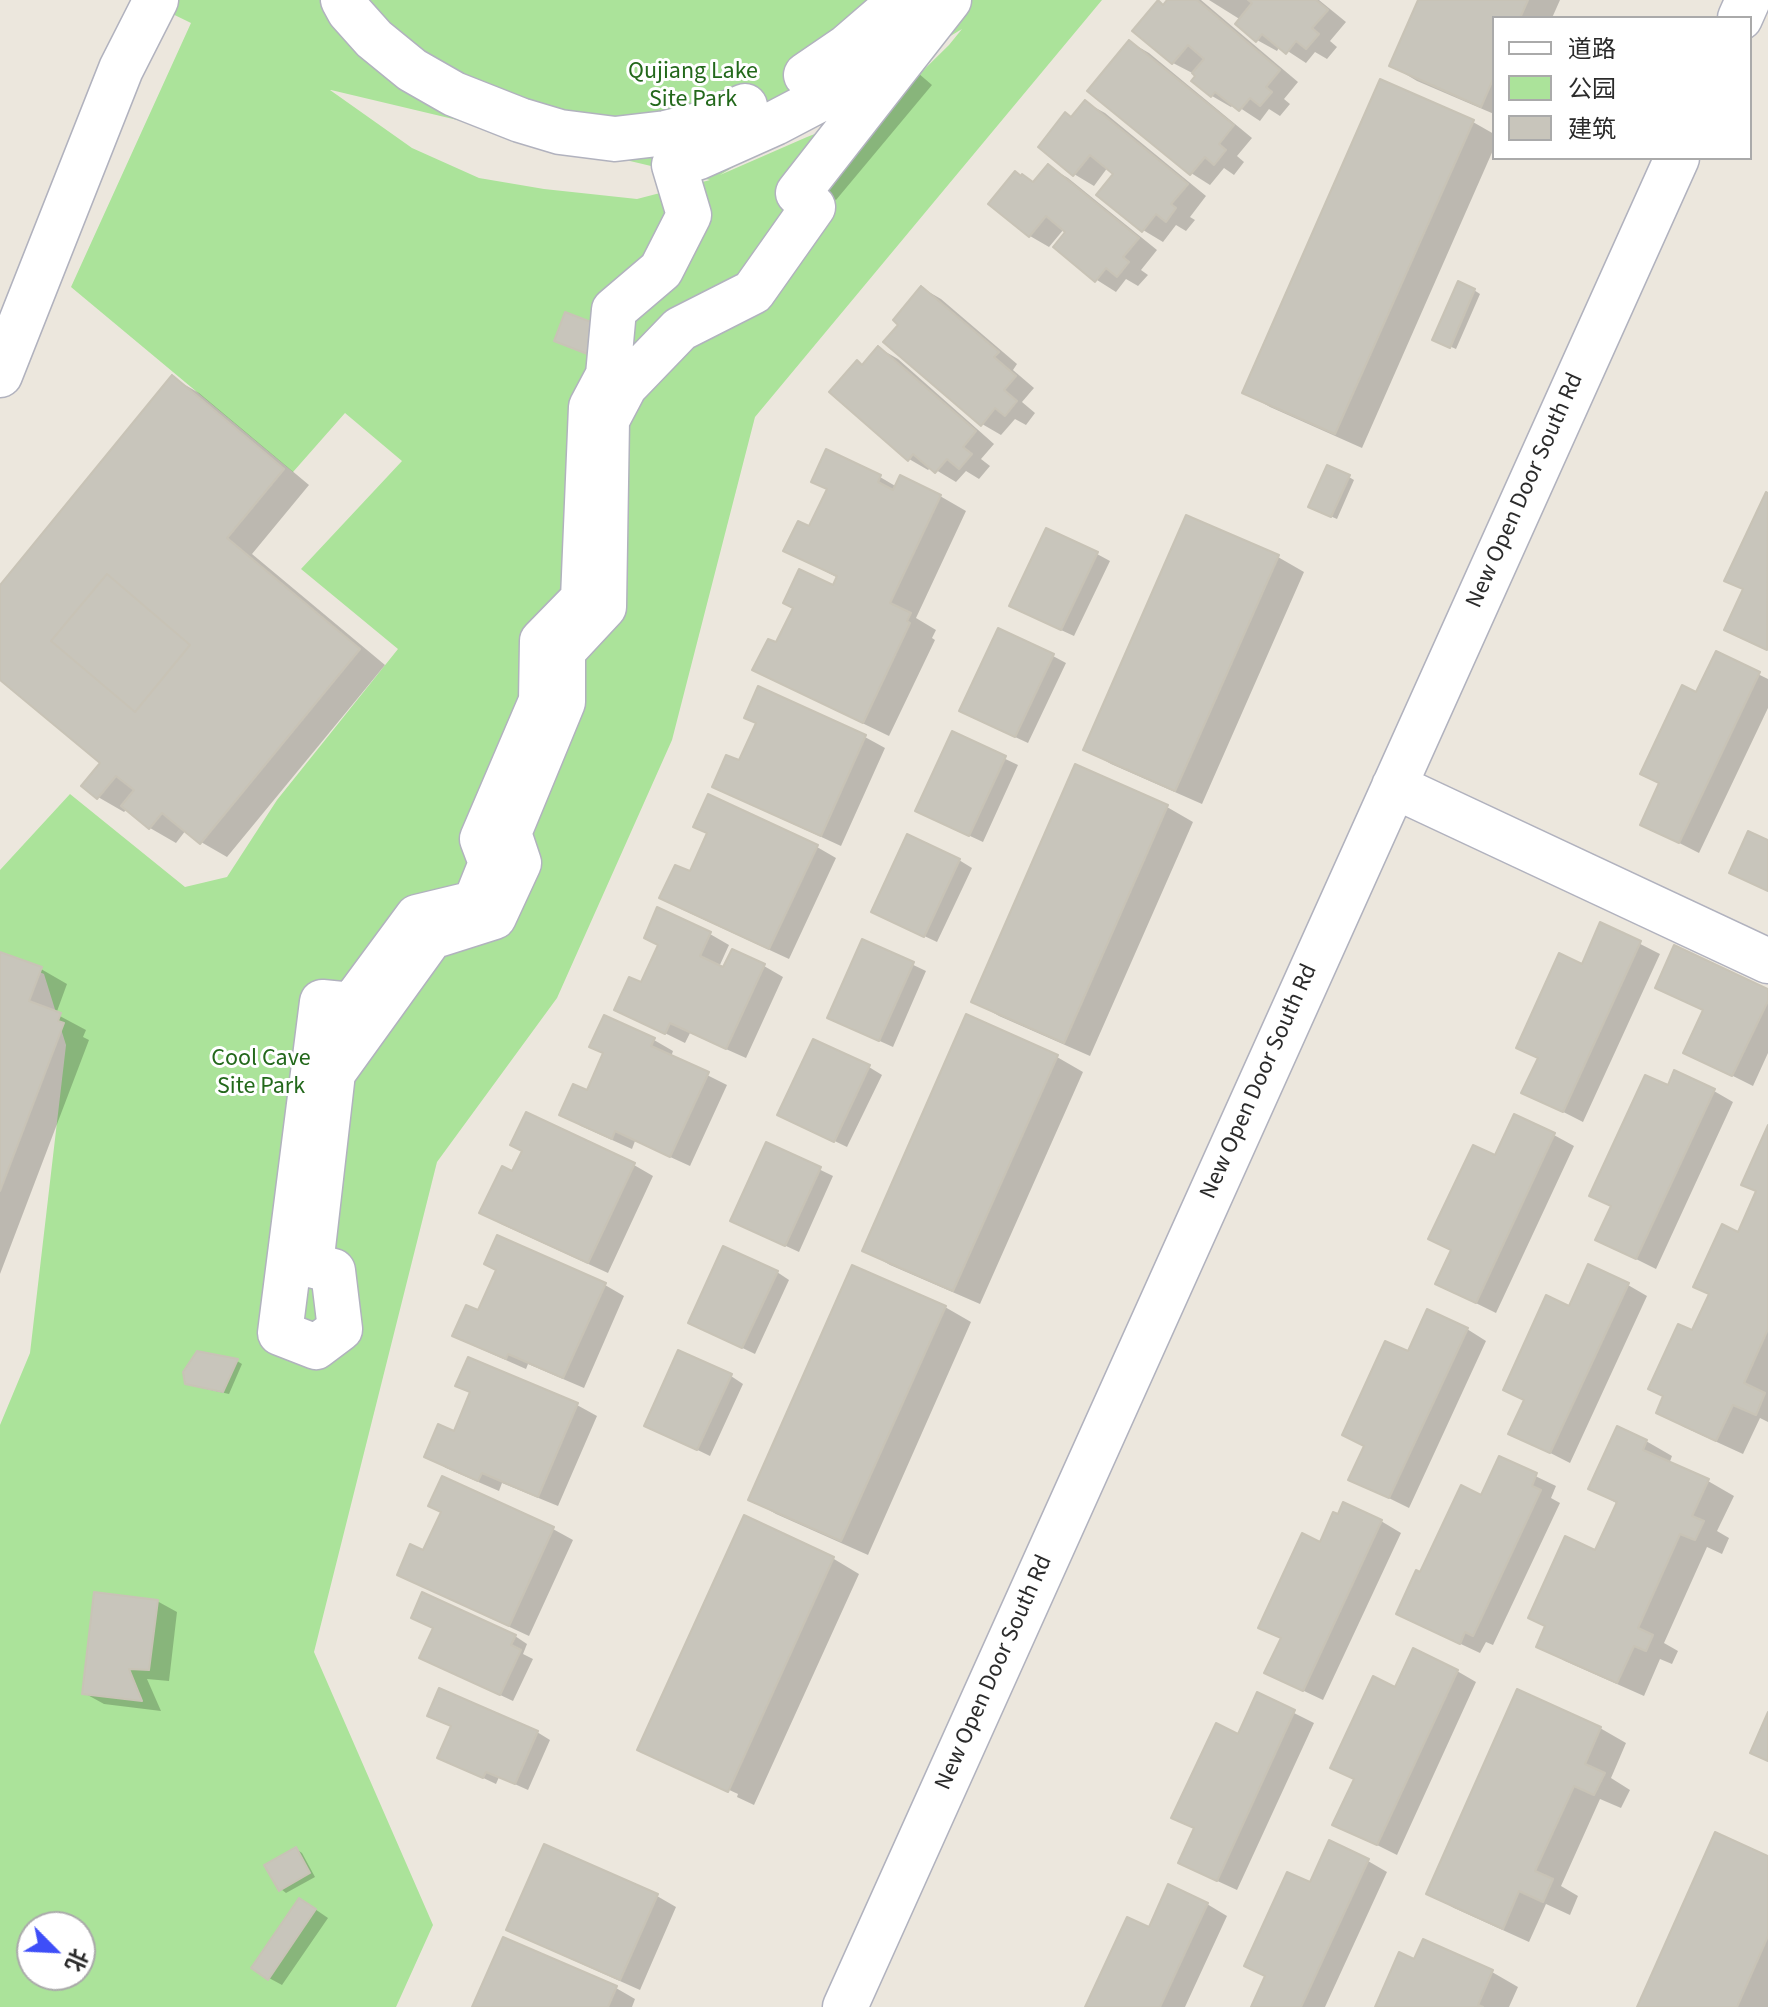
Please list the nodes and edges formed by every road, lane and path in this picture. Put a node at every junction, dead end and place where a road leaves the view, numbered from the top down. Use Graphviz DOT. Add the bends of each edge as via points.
graph roads {
  1 [pos="124,0"];
  2 [pos="156,0"];
  3 [pos="343,0"];
  4 [pos="896,0"];
  5 [pos="948,0"];
  6 [pos="121,69"];
  7 [pos="1676,160"];
  8 [pos="0,375"];
  9 [pos="1394,786"];
  10 [pos="1768,961"];
  11 [pos="845,2007"];
  1 -- 6 [label="street"];
  2 -- 6 [label="street"];
  3 -- 4 [label="street" via="374,39 412,70 454,94 560,132 615,139 699,125 772,93 847,47"];
  5 -- 5 [label="street" via="897,48 836,91 674,165 689,215 661,270 614,310 608,375 591,407 583,599 542,641 541,701 482,839 491,863 475,903 417,917 352,1005 322,1002 280,1333 316,1347 340,1329 333,1271 311,1265 333,1073 431,937 494,917 519,863 509,833 563,702 563,651 604,607 607,420 625,386 680,329 753,292 813,207 798,193"];
  6 -- 8 [label="street"];
  7 -- 9 [label="street, New Open Door South Rd"];
  9 -- 10 [label="street"];
  9 -- 11 [label="street, New Open Door South Rd"];
}
